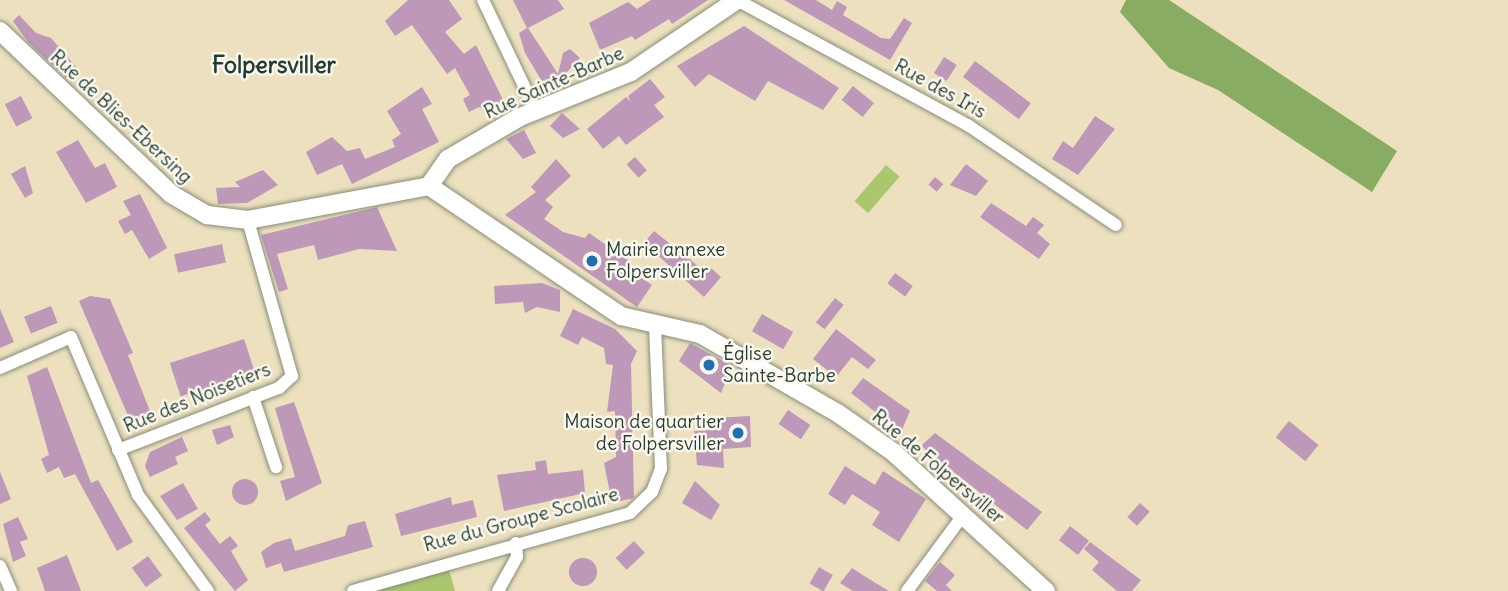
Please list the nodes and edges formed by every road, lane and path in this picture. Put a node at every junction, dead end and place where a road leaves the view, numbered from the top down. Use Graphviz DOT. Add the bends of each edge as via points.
graph roads {
  1 [pos="483,0"];
  2 [pos="737,0"];
  3 [pos="2,36"];
  4 [pos="536,111"];
  5 [pos="429,186"];
  6 [pos="248,220"];
  7 [pos="1116,225"];
  8 [pos="655,324"];
  9 [pos="0,368"];
  10 [pos="253,397"];
  11 [pos="118,450"];
  12 [pos="276,467"];
  13 [pos="964,514"];
  14 [pos="516,543"];
  15 [pos="0,566"];
  16 [pos="11,591"];
  17 [pos="208,591"];
  18 [pos="353,591"];
  19 [pos="498,591"];
  20 [pos="907,591"];
  21 [pos="1046,591"];
  1 -- 4 [label="street"];
  2 -- 4 [label="street, Rue Sainte-Barbe" via="631,72"];
  2 -- 7 [label="street, Rue des Iris" via="969,126"];
  3 -- 6 [label="street, Rue de Blies-Ebersing" via="182,204 220,220"];
  4 -- 5 [label="street, Rue Sainte-Barbe" via="448,159"];
  5 -- 6 [label="street, Rue de Blies-Ebersing"];
  5 -- 8 [label="street, Rue de Folpersviller" via="621,316"];
  6 -- 10 [label="street, Rue des Noisetiers" via="292,376"];
  8 -- 13 [label="street, Rue de Folpersviller" via="700,334 777,375 893,452"];
  8 -- 14 [label="street, Rue du Groupe Scolaire" via="661,469 652,492 630,513"];
  9 -- 11 [label="street" via="71,337"];
  10 -- 11 [label="street, Rue des Noisetiers"];
  10 -- 12 [label="street"];
  11 -- 17 [label="street, Rue des Noisetiers" via="138,495"];
  13 -- 20 [label="street"];
  13 -- 21 [label="street, Rue de Folpersviller"];
  14 -- 18 [label="street, Rue du Groupe Scolaire"];
  14 -- 19 [label="street" via="517,557"];
  15 -- 16 [label="street"];
}
